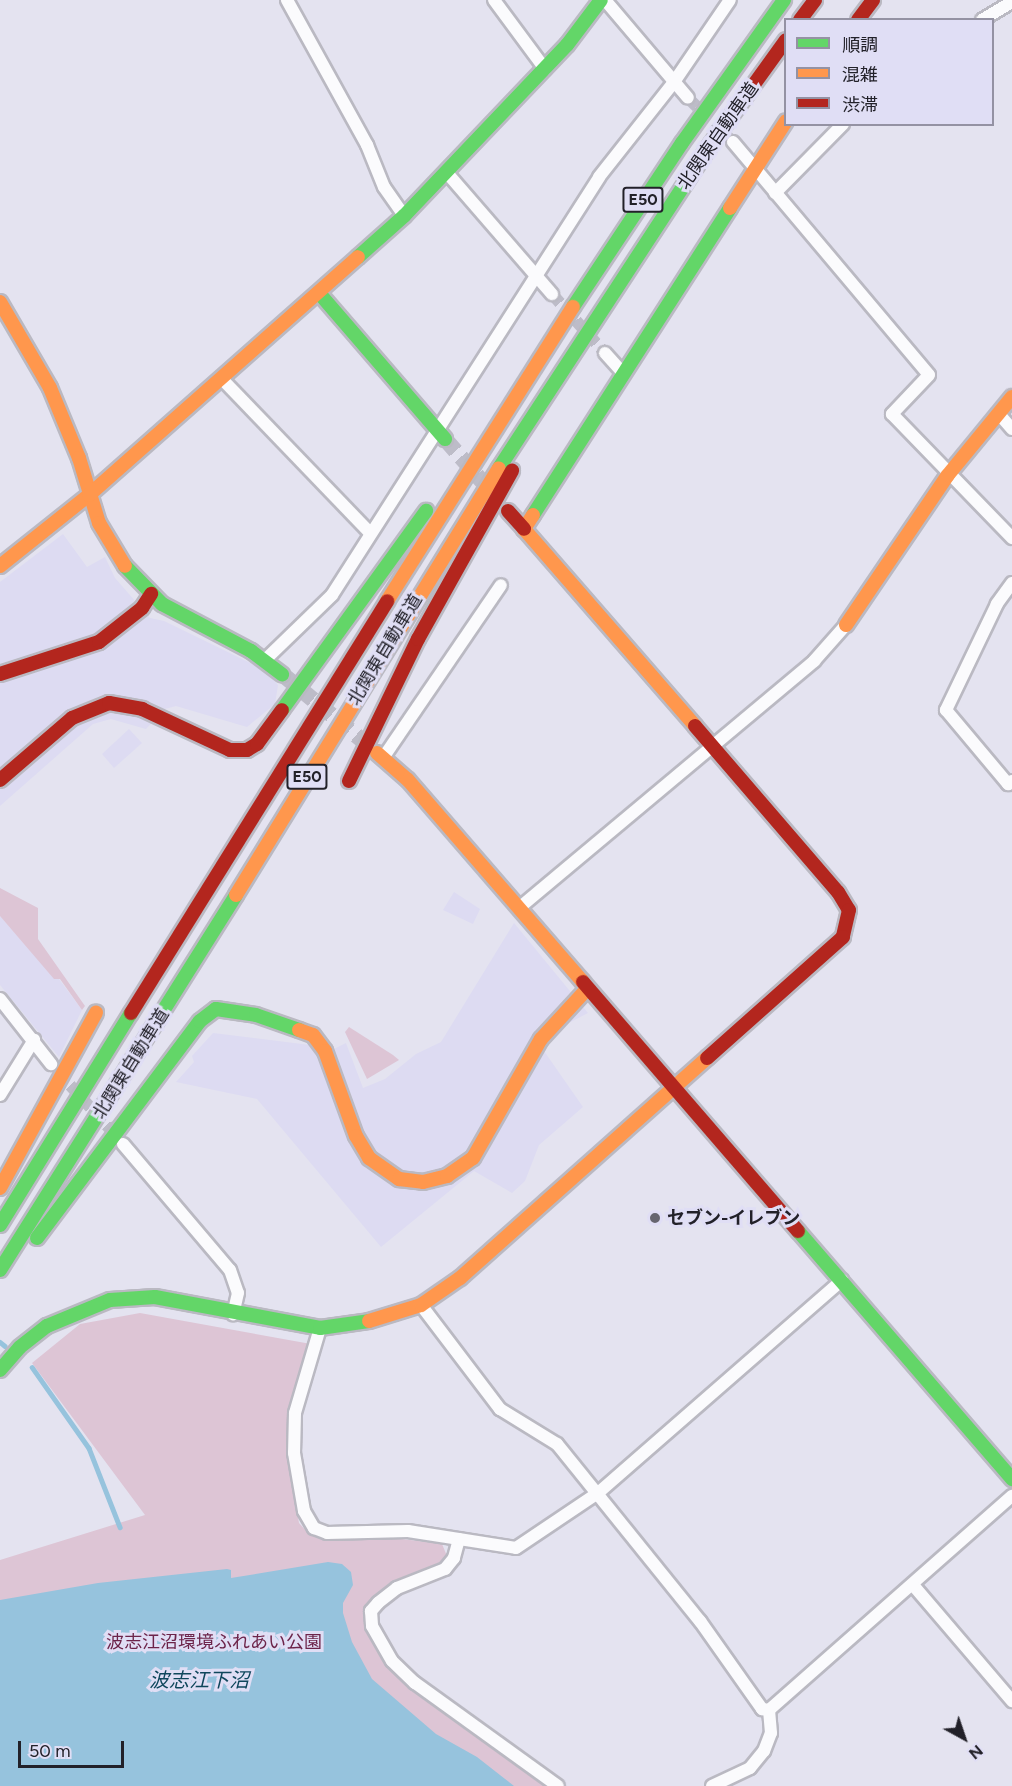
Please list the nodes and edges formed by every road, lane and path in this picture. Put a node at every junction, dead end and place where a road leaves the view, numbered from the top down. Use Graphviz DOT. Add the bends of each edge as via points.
graph roads {
  1 [pos="287,0"];
  2 [pos="494,0"];
  3 [pos="603,0"];
  4 [pos="730,0"];
  5 [pos="784,0"];
  6 [pos="815,0"];
  7 [pos="873,0"];
  8 [pos="1012,2"];
  9 [pos="802,18"];
  10 [pos="860,18"];
  11 [pos="985,18"];
  12 [pos="784,43"];
  13 [pos="545,69"];
  14 [pos="674,82"];
  15 [pos="688,98"];
  16 [pos="784,124"];
  17 [pos="841,126"];
  18 [pos="733,142"];
  19 [pos="753,166"];
  20 [pos="448,174"];
  21 [pos="775,193"];
  22 [pos="404,216"];
  23 [pos="537,273"];
  24 [pos="616,285"];
  25 [pos="319,293"];
  26 [pos="552,294"];
  27 [pos="0,302"];
  28 [pos="605,353"];
  29 [pos="622,372"];
  30 [pos="221,378"];
  31 [pos="1012,397"];
  32 [pos="509,404"];
  33 [pos="999,414"];
  34 [pos="435,428"];
  35 [pos="1012,429"];
  36 [pos="445,439"];
  37 [pos="948,475"];
  38 [pos="89,495"];
  39 [pos="508,511"];
  40 [pos="524,529"];
  41 [pos="370,533"];
  42 [pos="1012,538"];
  43 [pos="0,566"];
  44 [pos="1012,584"];
  45 [pos="501,585"];
  46 [pos="151,594"];
  47 [pos="846,625"];
  48 [pos="265,660"];
  49 [pos="0,663"];
  50 [pos="0,674"];
  51 [pos="282,674"];
  52 [pos="160,734"];
  53 [pos="710,747"];
  54 [pos="380,756"];
  55 [pos="0,780"];
  56 [pos="349,781"];
  57 [pos="1012,781"];
  58 [pos="0,791"];
  59 [pos="519,908"];
  60 [pos="587,989"];
  61 [pos="0,999"];
  62 [pos="96,1013"];
  63 [pos="330,1035"];
  64 [pos="34,1040"];
  65 [pos="51,1064"];
  66 [pos="674,1086"];
  67 [pos="0,1095"];
  68 [pos="123,1144"];
  69 [pos="0,1188"];
  70 [pos="0,1225"];
  71 [pos="0,1270"];
  72 [pos="842,1280"];
  73 [pos="0,1285"];
  74 [pos="421,1305"];
  75 [pos="233,1314"];
  76 [pos="320,1328"];
  77 [pos="0,1370"];
  78 [pos="1012,1479"];
  79 [pos="598,1493"];
  80 [pos="1012,1496"];
  81 [pos="459,1539"];
  82 [pos="914,1585"];
  83 [pos="1012,1701"];
  84 [pos="769,1710"];
  85 [pos="558,1786"];
  86 [pos="712,1786"];
  1 -- 22 [label="street" via="367,145 384,187"];
  2 -- 13 [label="street"];
  3 -- 13 [label="main road"];
  3 -- 14 [label="street"];
  4 -- 14 [label="street"];
  5 -- 32 [label="main road, 北関東自動車道 / E50" via="682,143"];
  6 -- 9 [label="main road"];
  7 -- 10 [label="main road"];
  8 -- 11 [label="street"];
  12 -- 24 [label="main road, 北関東自動車道 / E50"];
  13 -- 20 [label="main road"];
  14 -- 15 [label="street"];
  14 -- 23 [label="street" via="599,177"];
  16 -- 19 [label="main road"];
  17 -- 21 [label="street"];
  18 -- 19 [label="street"];
  19 -- 21 [label="street"];
  19 -- 29 [label="main road"];
  20 -- 22 [label="main road"];
  20 -- 23 [label="street"];
  21 -- 37 [label="street" via="929,375 892,414"];
  22 -- 25 [label="main road"];
  23 -- 26 [label="street"];
  23 -- 34 [label="street"];
  24 -- 56 [label="main road" via="418,639"];
  24 -- 71 [label="main road, 北関東自動車道 / E50" via="478,499 154,1028"];
  25 -- 30 [label="main road"];
  25 -- 34 [label="main road"];
  27 -- 38 [label="main road" via="35,357 58,406"];
  28 -- 29 [label="street"];
  29 -- 40 [label="main road"];
  30 -- 38 [label="main road"];
  30 -- 41 [label="street"];
  31 -- 33 [label="main road"];
  32 -- 55 [label="main road" via="257,744 247,750 230,750 142,709 109,703 72,718"];
  32 -- 70 [label="main road, 北関東自動車道 / E50"];
  33 -- 35 [label="street"];
  33 -- 37 [label="main road"];
  34 -- 36 [label="main road"];
  34 -- 41 [label="street"];
  37 -- 42 [label="street"];
  37 -- 47 [label="main road"];
  38 -- 43 [label="main road"];
  38 -- 46 [label="main road" via="112,549"];
  39 -- 40 [label="main road"];
  40 -- 53 [label="main road"];
  41 -- 48 [label="street" via="332,595"];
  44 -- 57 [label="street" via="997,604 946,710 1008,784"];
  45 -- 54 [label="street"];
  46 -- 48 [label="main road" via="192,623"];
  46 -- 49 [label="main road" via="91,636"];
  46 -- 50 [label="main road" via="142,608 99,642"];
  47 -- 53 [label="street" via="814,661"];
  48 -- 51 [label="main road"];
  52 -- 58 [label="main road" via="144,720 124,714 89,718"];
  53 -- 59 [label="street"];
  53 -- 66 [label="main road" via="838,892 849,916 838,944"];
  54 -- 59 [label="main road" via="408,780"];
  59 -- 60 [label="main road"];
  60 -- 63 [label="main road" via="535,1032 470,1145 455,1161 434,1171 402,1170 376,1152 364,1131"];
  60 -- 66 [label="main road"];
  60 -- 73 [label="main road" via="541,1039 473,1158 447,1176 423,1182 399,1179 369,1158 356,1136 326,1051 313,1035 256,1015 216,1009 200,1021"];
  61 -- 64 [label="street"];
  62 -- 69 [label="main road"];
  64 -- 65 [label="street"];
  64 -- 67 [label="street"];
  66 -- 72 [label="main road"];
  66 -- 74 [label="main road" via="460,1278"];
  68 -- 75 [label="street" via="230,1270 238,1293"];
  72 -- 78 [label="main road"];
  72 -- 79 [label="street"];
  74 -- 76 [label="main road" via="387,1318"];
  74 -- 79 [label="street" via="500,1409 557,1444"];
  75 -- 76 [label="main road"];
  75 -- 77 [label="main road" via="155,1297 110,1300 47,1326 20,1347"];
  76 -- 81 [label="street" via="295,1413 297,1483 308,1522 327,1533 408,1531"];
  79 -- 81 [label="street" via="516,1548"];
  79 -- 84 [label="street" via="700,1621 762,1709"];
  80 -- 82 [label="street"];
  81 -- 85 [label="street" via="454,1558 445,1569 397,1588 378,1603 371,1611 372,1626 392,1660 415,1683"];
  82 -- 83 [label="street"];
  82 -- 84 [label="street"];
  84 -- 86 [label="street" via="771,1733 764,1751 750,1768"];
}
